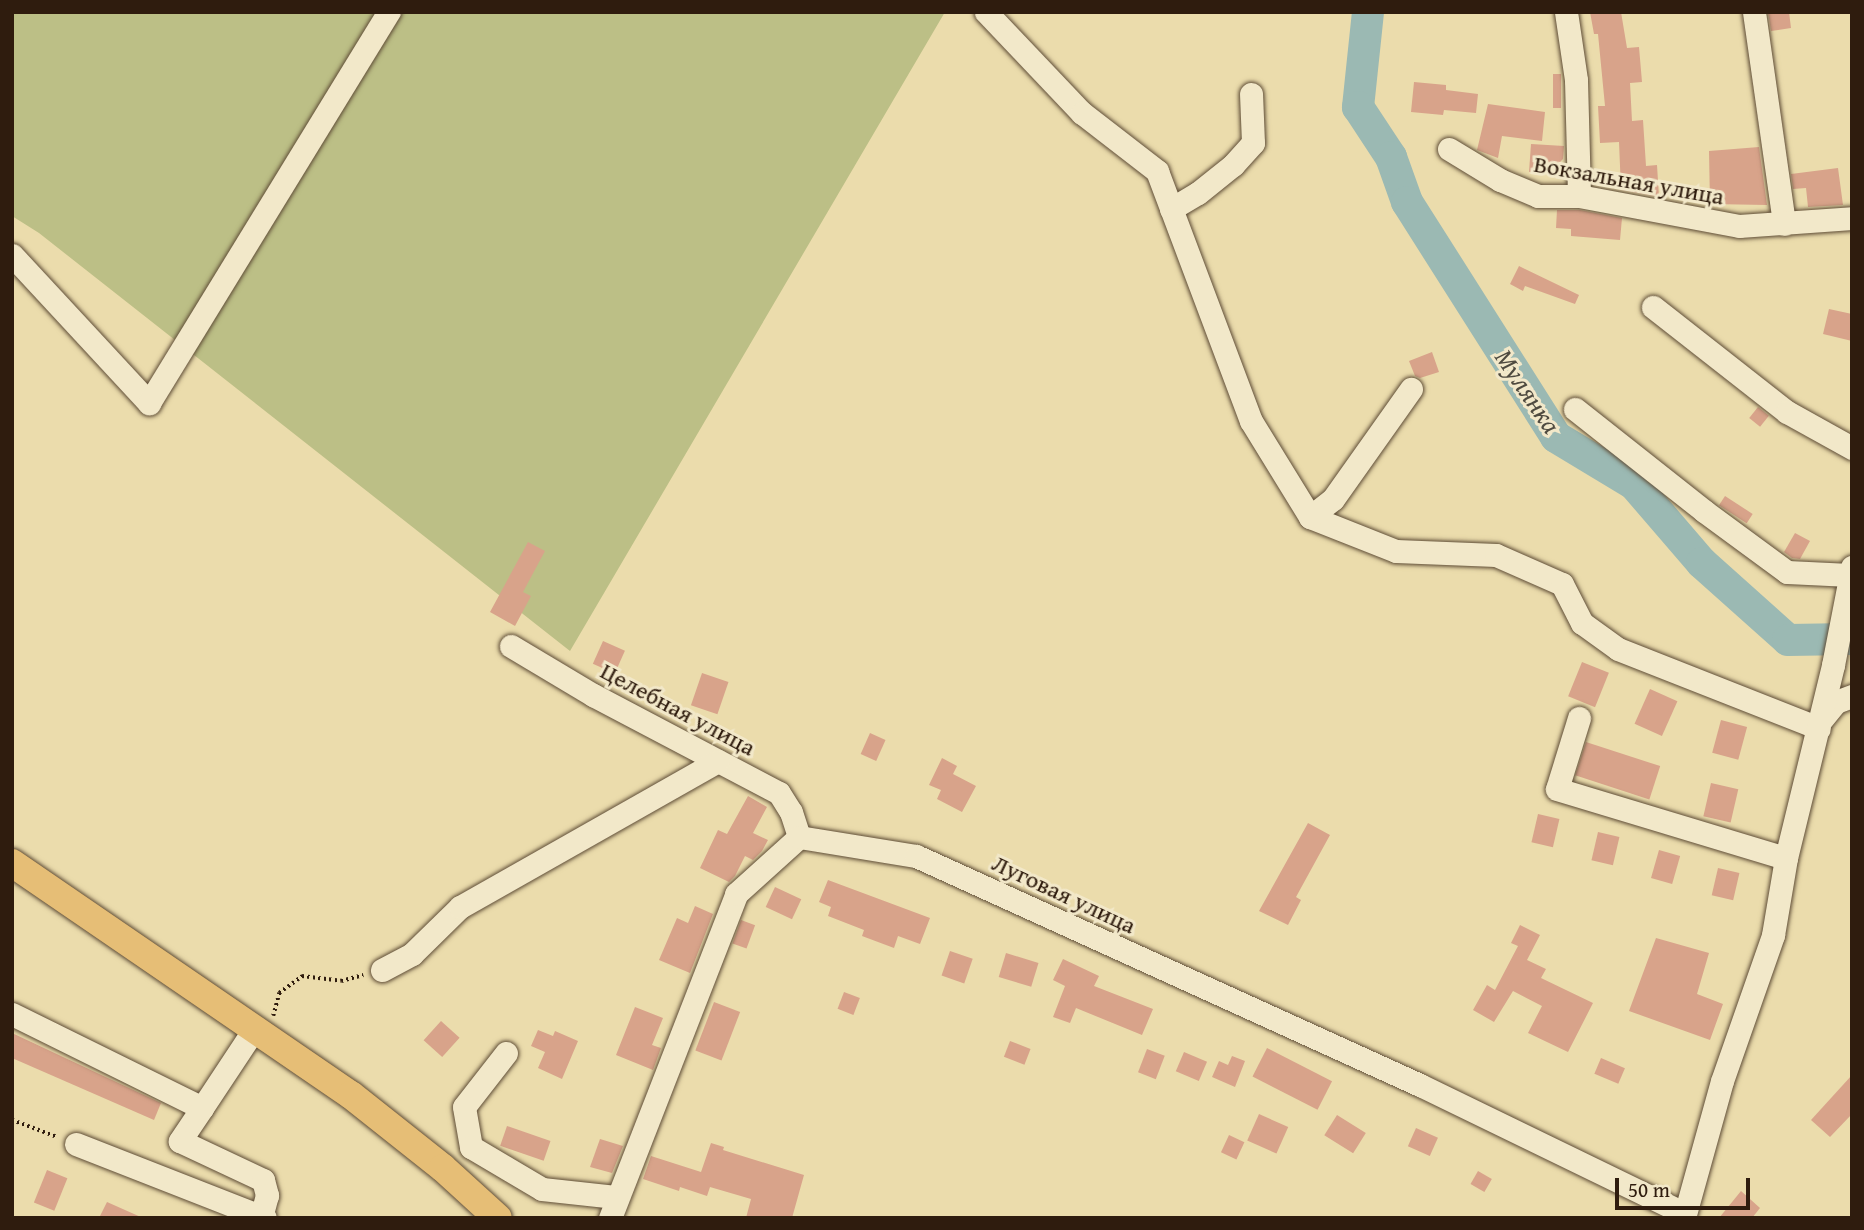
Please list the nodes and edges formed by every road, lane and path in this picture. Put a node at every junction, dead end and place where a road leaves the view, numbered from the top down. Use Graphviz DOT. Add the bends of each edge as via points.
graph roads {
  1 [pos="389,12"];
  2 [pos="986,12"];
  3 [pos="1566,12"];
  4 [pos="1754,12"];
  5 [pos="1251,94"];
  6 [pos="1449,149"];
  7 [pos="1579,196"];
  8 [pos="1171,209"];
  9 [pos="1852,218"];
  10 [pos="1784,224"];
  11 [pos="12,254"];
  12 [pos="1653,307"];
  13 [pos="1411,389"];
  14 [pos="1575,409"];
  15 [pos="1852,448"];
  16 [pos="1310,517"];
  17 [pos="1851,571"];
  18 [pos="511,646"];
  19 [pos="1852,696"];
  20 [pos="1579,718"];
  21 [pos="1820,725"];
  22 [pos="718,761"];
  23 [pos="799,837"];
  24 [pos="1786,858"];
  25 [pos="12,863"];
  26 [pos="382,970"];
  27 [pos="279,993"];
  28 [pos="12,1014"];
  29 [pos="255,1028"];
  30 [pos="506,1054"];
  31 [pos="202,1108"];
  32 [pos="12,1120"];
  33 [pos="76,1144"];
  34 [pos="613,1208"];
  35 [pos="1684,1216"];
  36 [pos="263,1217"];
  37 [pos="498,1218"];
  1 -- 11 [label="street" via="149,403"];
  2 -- 8 [label="street" via="1082,113 1157,171"];
  3 -- 7 [label="street" via="1576,80"];
  4 -- 10 [label="street"];
  5 -- 8 [label="street" via="1253,144 1216,179"];
  6 -- 7 [label="street, Вокзальная улица" via="1500,180 1538,196"];
  7 -- 10 [label="street, Вокзальная улица" via="1739,226"];
  8 -- 16 [label="street" via="1251,421"];
  9 -- 10 [label="street, Вокзальная улица"];
  12 -- 15 [label="street" via="1787,412"];
  13 -- 16 [label="street" via="1333,499"];
  14 -- 17 [label="street" via="1787,572"];
  16 -- 21 [label="street" via="1396,551 1496,555 1562,584 1582,623 1618,649"];
  17 -- 21 [label="street"];
  18 -- 22 [label="street, Целебная улица"];
  19 -- 21 [label="street" via="1836,702"];
  20 -- 24 [label="street" via="1557,789"];
  21 -- 24 [label="street"];
  22 -- 23 [label="street, Целебная улица" via="779,793"];
  22 -- 26 [label="street" via="460,907 412,954"];
  23 -- 34 [label="street" via="736,894"];
  23 -- 35 [label="street, Луговая улица" via="916,856 1420,1085"];
  24 -- 35 [label="street" via="1773,935 1722,1081"];
  25 -- 29 [label="main road"];
  26 -- 27 [label="path" via="341,981 302,976"];
  28 -- 31 [label="street"];
  29 -- 31 [label="street"];
  29 -- 37 [label="main road" via="351,1094"];
  30 -- 34 [label="street" via="464,1107 471,1147 542,1189"];
  31 -- 36 [label="street" via="180,1141 263,1180 267,1195"];
  32 -- 33 [label="path"];
  33 -- 36 [label="street"];
}
